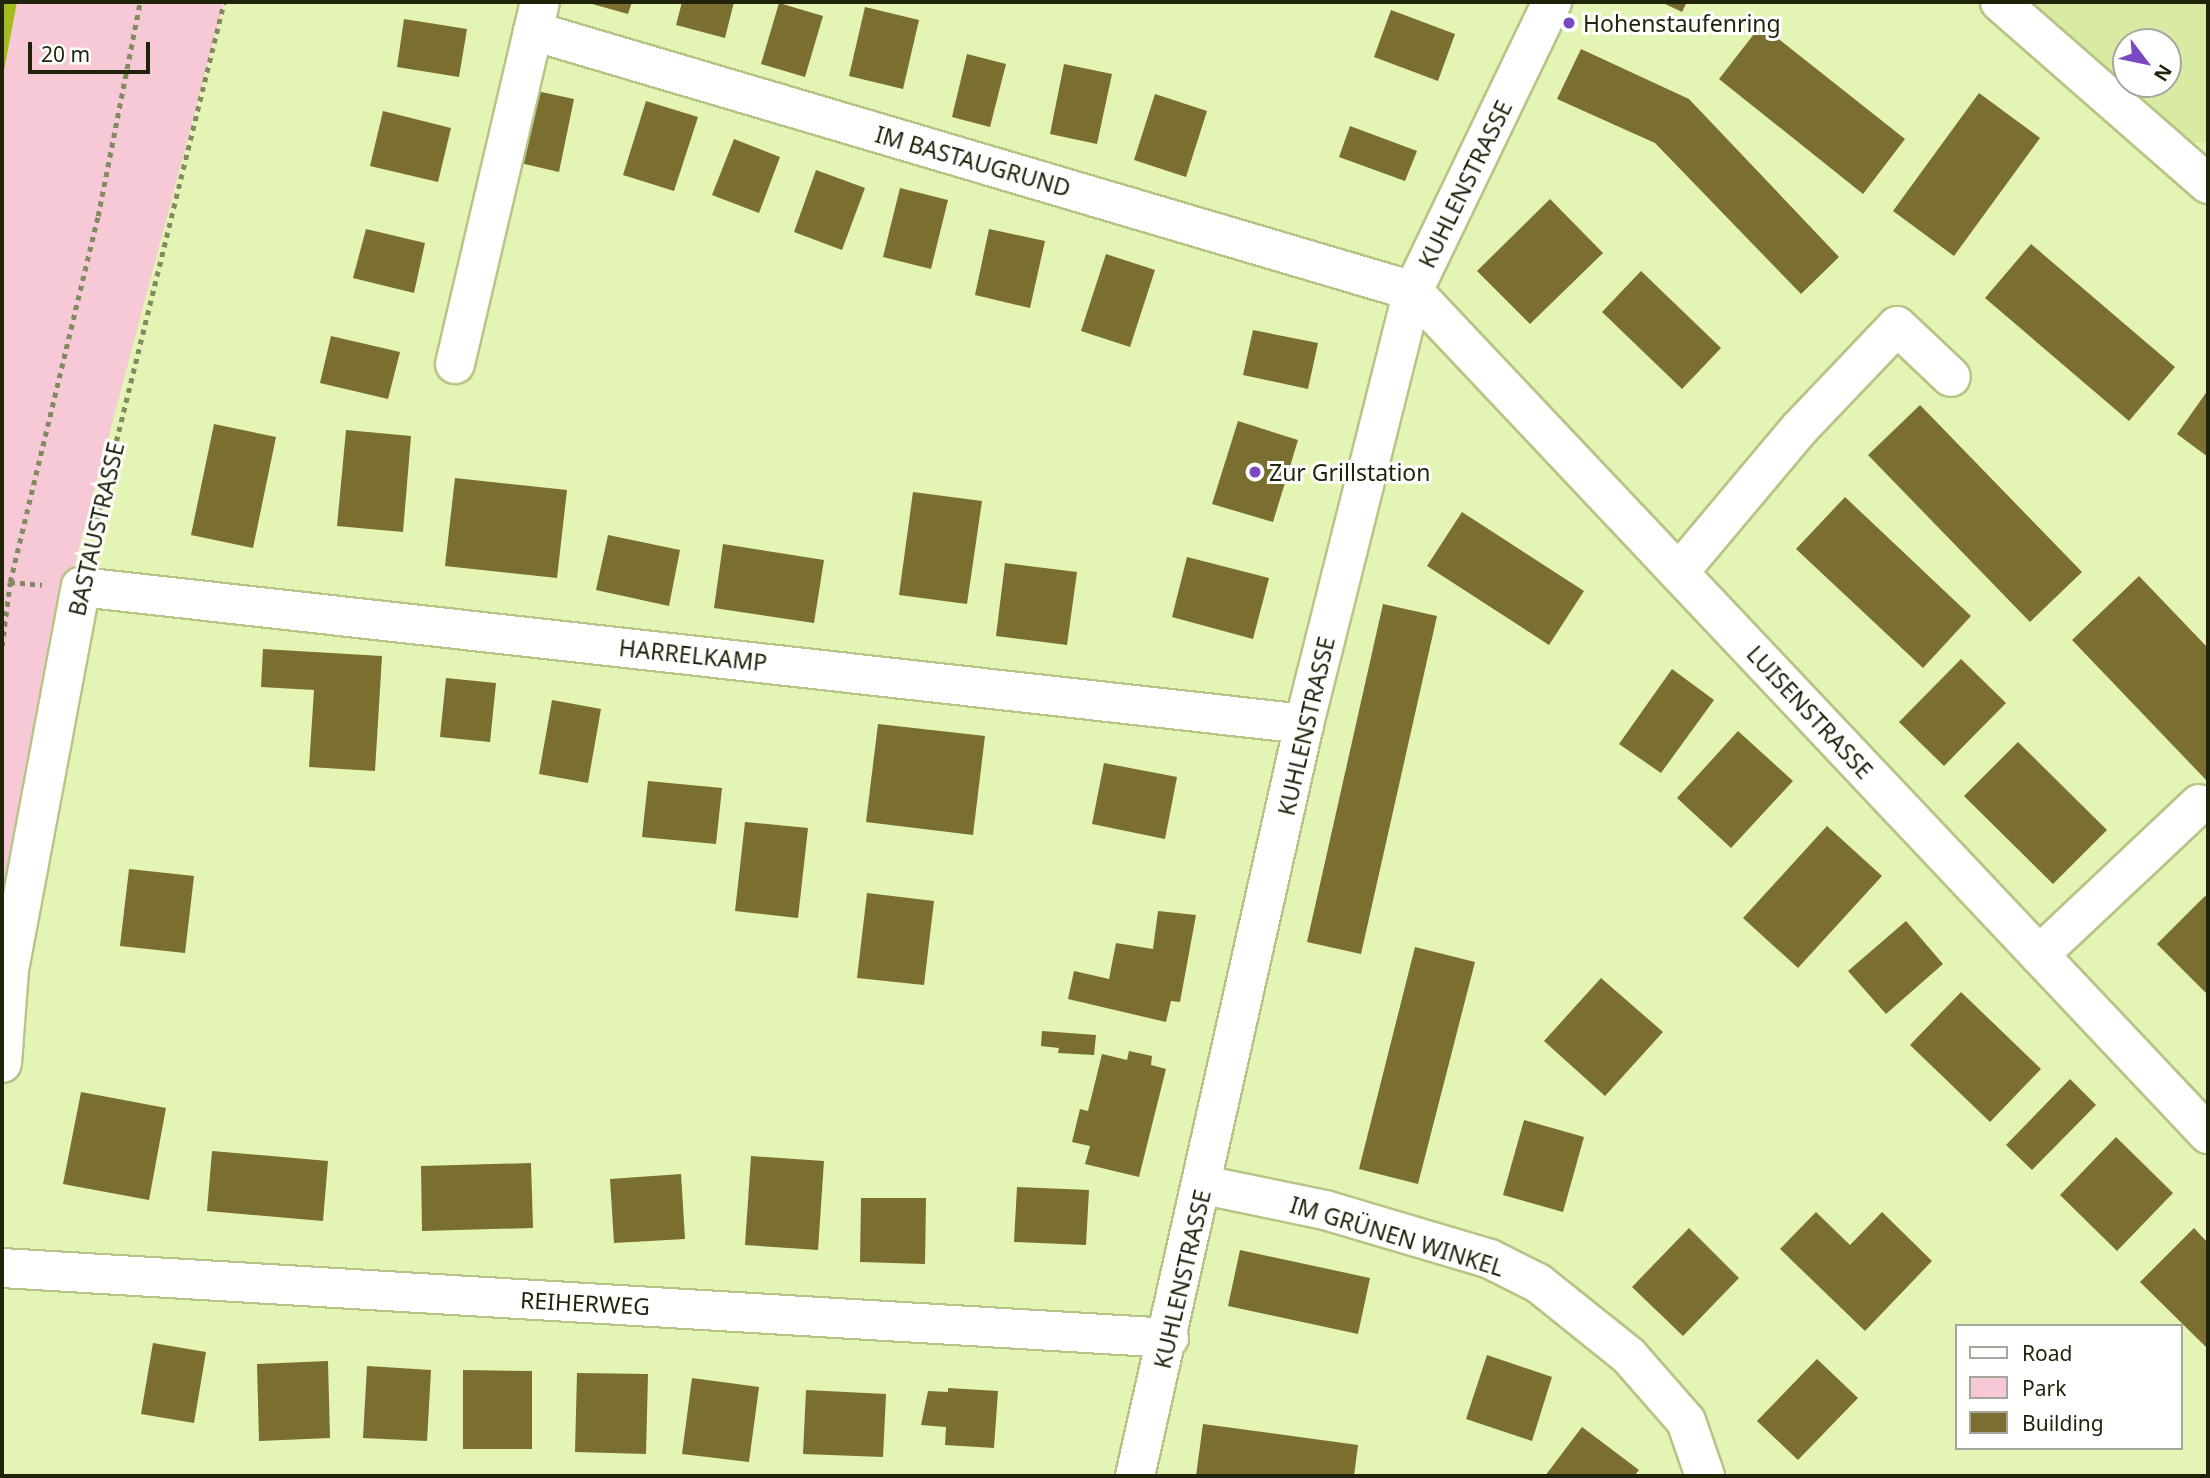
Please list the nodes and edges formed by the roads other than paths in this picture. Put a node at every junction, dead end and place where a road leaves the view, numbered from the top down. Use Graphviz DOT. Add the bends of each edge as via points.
graph roads {
  1 [pos="1552,2"];
  2 [pos="2000,2"];
  3 [pos="536,16"];
  4 [pos="2208,182"];
  5 [pos="1413,291"];
  6 [pos="455,364"];
  7 [pos="1951,377"];
  8 [pos="1679,572"];
  9 [pos="81,587"];
  10 [pos="1304,724"];
  11 [pos="2199,804"];
  12 [pos="2039,955"];
  13 [pos="2,1063"];
  14 [pos="2208,1134"];
  15 [pos="1204,1185"];
  16 [pos="2,1268"];
  17 [pos="1169,1338"];
  18 [pos="1135,1476"];
  19 [pos="1705,1476"];
  1 -- 5 [label="street, KUHLENSTRASSE"];
  2 -- 4 [label="street"];
  3 -- 5 [label="street, IM BASTAUGRUND"];
  3 -- 6 [label="street, IM BASTAUGRUND"];
  5 -- 8 [label="street, LUISENSTRASSE"];
  5 -- 10 [label="street, KUHLENSTRASSE"];
  7 -- 8 [label="street" via="1897,326 1799,429"];
  8 -- 12 [label="street, LUISENSTRASSE"];
  9 -- 10 [label="street, HARRELKAMP"];
  9 -- 13 [label="street, BASTAUSTRASSE" via="9,970"];
  10 -- 15 [label="street, KUHLENSTRASSE"];
  11 -- 12 [label="street"];
  12 -- 14 [label="street, LUISENSTRASSE"];
  15 -- 17 [label="street, KUHLENSTRASSE"];
  15 -- 19 [label="street, IM GRÜNEN WINKEL" via="1325,1210 1489,1259 1538,1283 1629,1356 1686,1422"];
  16 -- 17 [label="street, REIHERWEG"];
  17 -- 18 [label="street, KUHLENSTRASSE"];
}
